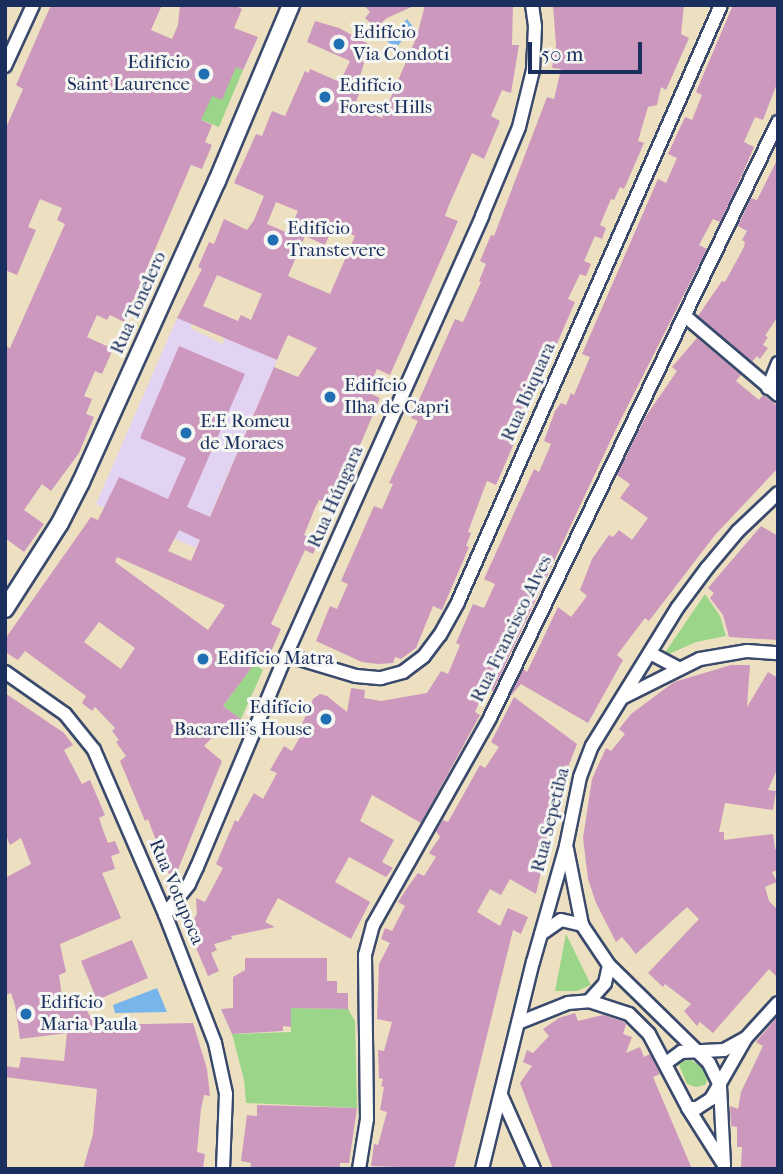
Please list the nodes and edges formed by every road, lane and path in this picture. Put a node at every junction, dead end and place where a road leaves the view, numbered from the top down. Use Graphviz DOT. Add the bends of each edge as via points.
graph roads {
  1 [pos="33,5"];
  2 [pos="291,5"];
  3 [pos="532,5"];
  4 [pos="721,5"];
  5 [pos="5,66"];
  6 [pos="778,122"];
  7 [pos="685,316"];
  8 [pos="778,363"];
  9 [pos="773,391"];
  10 [pos="778,493"];
  11 [pos="5,609"];
  12 [pos="650,653"];
  13 [pos="778,653"];
  14 [pos="286,655"];
  15 [pos="678,668"];
  16 [pos="5,672"];
  17 [pos="631,682"];
  18 [pos="651,682"];
  19 [pos="621,698"];
  20 [pos="566,846"];
  21 [pos="165,914"];
  22 [pos="582,925"];
  23 [pos="541,934"];
  24 [pos="609,965"];
  25 [pos="639,997"];
  26 [pos="589,1001"];
  27 [pos="778,1003"];
  28 [pos="629,1014"];
  29 [pos="518,1023"];
  30 [pos="746,1038"];
  31 [pos="698,1052"];
  32 [pos="666,1063"];
  33 [pos="720,1086"];
  34 [pos="501,1095"];
  35 [pos="688,1108"];
  36 [pos="724,1167"];
  37 [pos="223,1169"];
  38 [pos="359,1169"];
  39 [pos="482,1169"];
  40 [pos="534,1169"];
  1 -- 5 [label="street"];
  2 -- 11 [label="street, Rua Tonelero" via="81,482"];
  3 -- 14 [label="street, Rua Húngara" via="533,70 519,127"];
  4 -- 14 [label="street, Rua Ibiquara" via="440,635 424,656 403,672 381,678 356,676"];
  6 -- 7 [label="street, Rua Francisco Alves"];
  7 -- 9 [label="street"];
  7 -- 38 [label="street, Rua Francisco Alves" via="490,718 373,925 365,955 367,1119"];
  8 -- 9 [label="street"];
  10 -- 12 [label="street, Rua Sepetiba" via="707,568"];
  12 -- 15 [label="street"];
  12 -- 17 [label="street, Rua Sepetiba"];
  13 -- 15 [label="street" via="722,653"];
  14 -- 21 [label="street, Rua Húngara" via="197,867"];
  15 -- 18 [label="street"];
  16 -- 21 [label="street, Rua Votupoca" via="65,714 83,733"];
  17 -- 18 [label="street"];
  17 -- 19 [label="street, Rua Sepetiba"];
  18 -- 19 [label="street"];
  19 -- 20 [label="street, Rua Sepetiba" via="592,746 580,777"];
  20 -- 22 [label="street"];
  20 -- 23 [label="street, Rua Sepetiba"];
  21 -- 37 [label="street, Rua Votupoca" via="223,1068 227,1122"];
  22 -- 23 [label="street" via="561,920"];
  22 -- 24 [label="street"];
  23 -- 29 [label="street, Rua Sepetiba"];
  24 -- 25 [label="street"];
  24 -- 26 [label="street" via="605,983"];
  25 -- 28 [label="street"];
  25 -- 31 [label="street"];
  26 -- 28 [label="street"];
  26 -- 29 [label="street" via="568,1003"];
  27 -- 30 [label="street"];
  28 -- 32 [label="street" via="649,1034"];
  29 -- 34 [label="street, Rua Sepetiba"];
  30 -- 31 [label="street" via="724,1050"];
  30 -- 33 [label="street"];
  31 -- 32 [label="street" via="681,1052"];
  31 -- 33 [label="street" via="715,1071"];
  32 -- 35 [label="street"];
  33 -- 35 [label="street" via="705,1104"];
  33 -- 36 [label="street"];
  34 -- 39 [label="street, Rua Sepetiba"];
  34 -- 40 [label="street"];
  35 -- 36 [label="street"];
}
